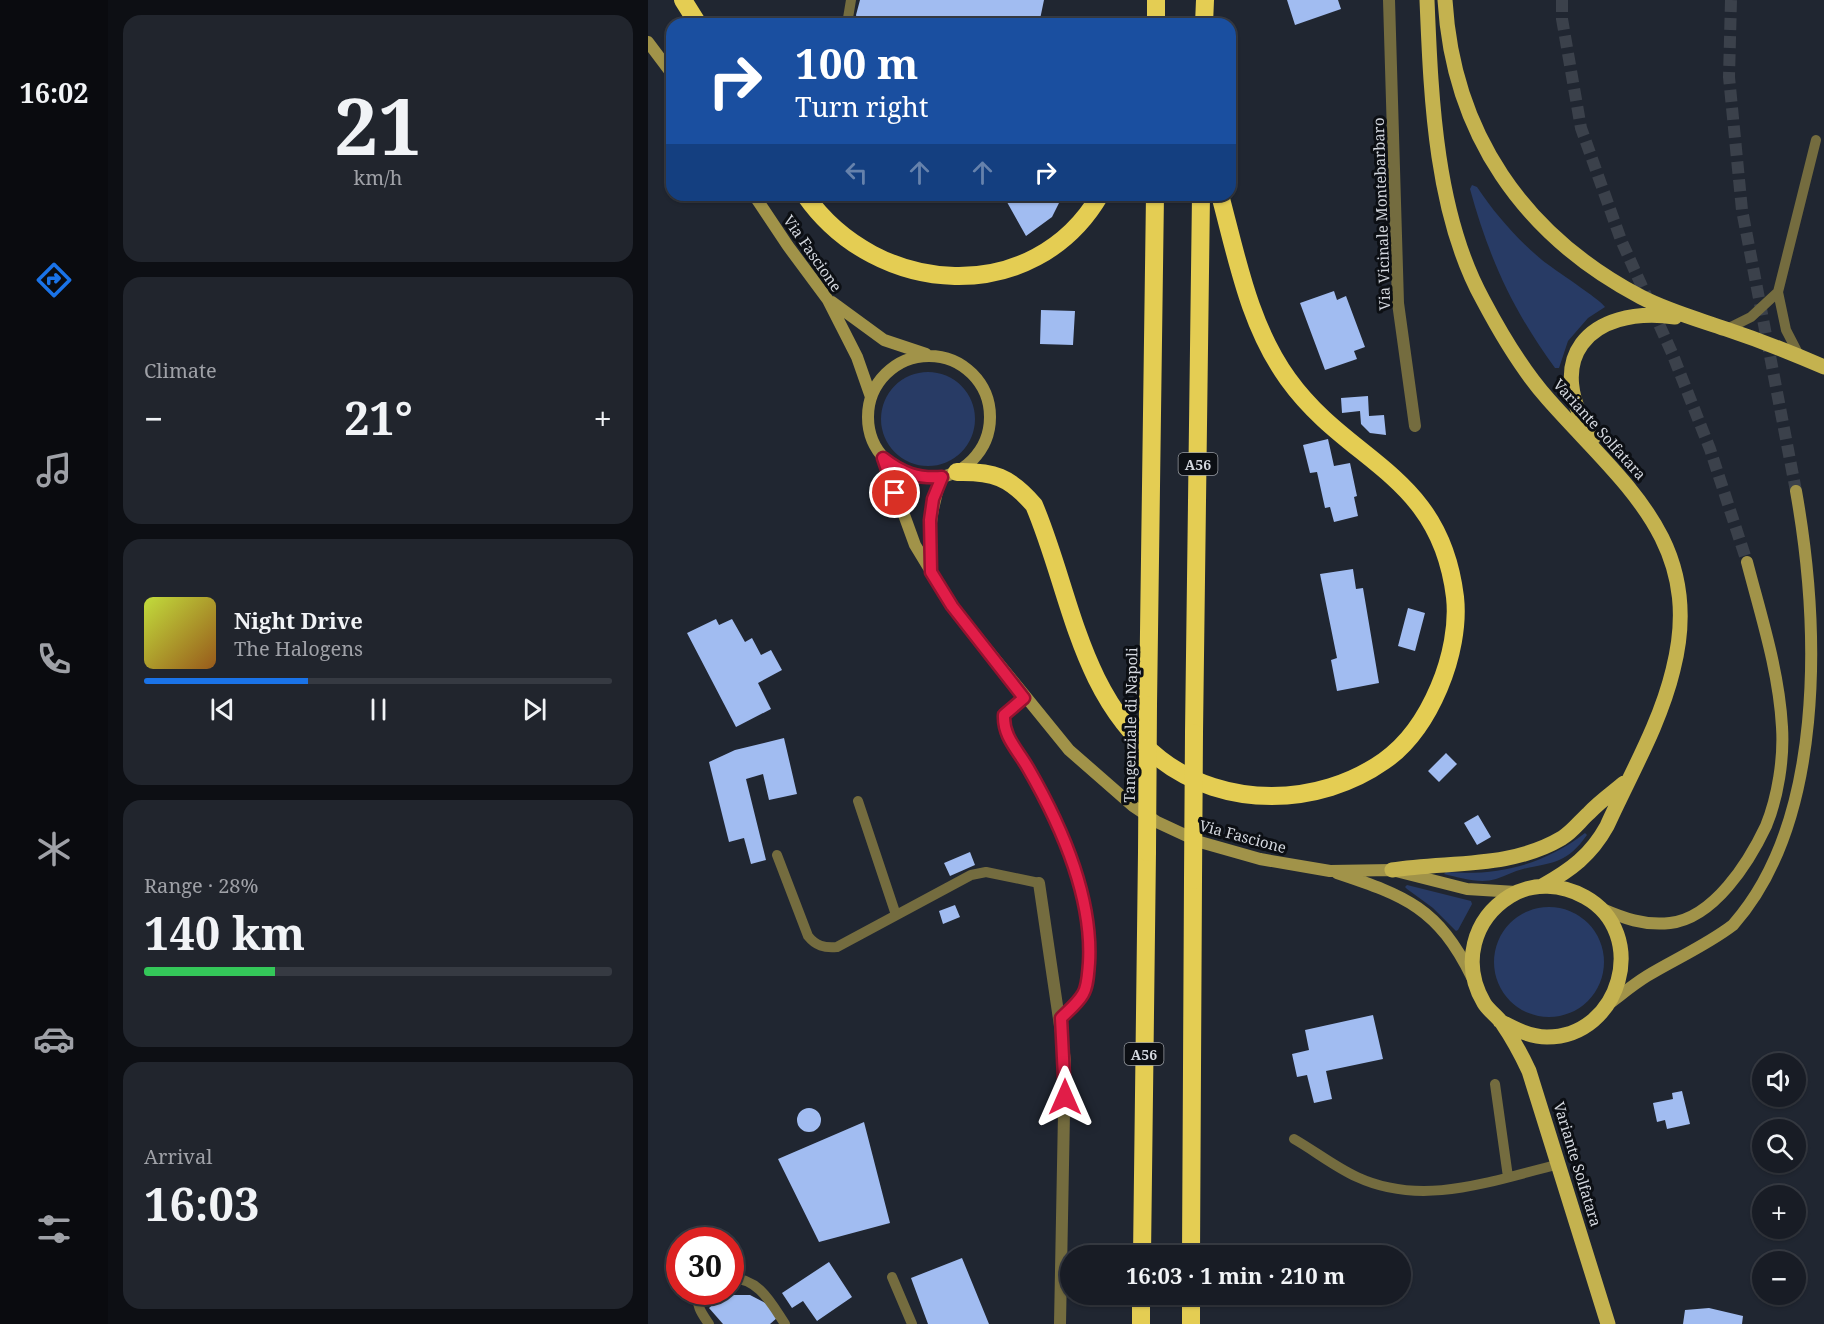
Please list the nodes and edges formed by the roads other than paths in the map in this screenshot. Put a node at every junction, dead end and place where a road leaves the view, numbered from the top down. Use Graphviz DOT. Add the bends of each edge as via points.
graph roads {
  1 [pos="682,0"];
  2 [pos="851,0"];
  3 [pos="1205,0"];
  4 [pos="1389,0"];
  5 [pos="1427,0"];
  6 [pos="1444,0"];
  7 [pos="1156,1"];
  8 [pos="694,18"];
  9 [pos="848,18"];
  10 [pos="1152,18"];
  11 [pos="1156,18"];
  12 [pos="1204,18"];
  13 [pos="648,42"];
  14 [pos="666,66"];
  15 [pos="1816,140"];
  16 [pos="758,201"];
  17 [pos="810,201"];
  18 [pos="1096,201"];
  19 [pos="1155,201"];
  20 [pos="1201,201"];
  21 [pos="1222,201"];
  22 [pos="1778,292"];
  23 [pos="828,300"];
  24 [pos="1702,321"];
  25 [pos="1727,329"];
  26 [pos="929,355"];
  27 [pos="1800,357"];
  28 [pos="1824,367"];
  29 [pos="871,397"];
  30 [pos="1415,426"];
  31 [pos="883,458"];
  32 [pos="1609,462"];
  33 [pos="949,474"];
  34 [pos="1796,491"];
  35 [pos="1747,562"];
  36 [pos="931,572"];
  37 [pos="1811,577"];
  38 [pos="1824,623"];
  39 [pos="1024,698"];
  40 [pos="1822,707"];
  41 [pos="1628,779"];
  42 [pos="858,801"];
  43 [pos="777,855"];
  44 [pos="1784,866"];
  45 [pos="1392,870"];
  46 [pos="1330,871"];
  47 [pos="1039,883"];
  48 [pos="1542,886"];
  49 [pos="1516,892"];
  50 [pos="1600,908"];
  51 [pos="896,915"];
  52 [pos="1474,982"];
  53 [pos="1610,1003"];
  54 [pos="1061,1018"];
  55 [pos="1500,1021"];
  56 [pos="1495,1084"];
  57 [pos="1294,1139"];
  58 [pos="1560,1164"];
  59 [pos="1508,1177"];
  60 [pos="1142,1245"];
  61 [pos="1191,1245"];
  62 [pos="892,1277"];
  63 [pos="744,1279"];
  64 [pos="699,1305"];
  65 [pos="1141,1305"];
  66 [pos="1191,1305"];
  67 [pos="709,1324"];
  68 [pos="785,1324"];
  69 [pos="912,1324"];
  70 [pos="1060,1324"];
  71 [pos="1141,1324"];
  72 [pos="1191,1324"];
  73 [pos="1608,1324"];
  1 -- 8 [label="highway"];
  2 -- 9 [label="lane"];
  3 -- 12 [label="highway"];
  4 -- 30 [label="street, Via Vicinale Montebarbaro" via="1398,303"];
  5 -- 32 [label="main road, Variante Solfatara" via="1438,144 1448,204 1462,251 1481,297 1530,376"];
  6 -- 24 [label="main road" via="1447,36 1468,113 1501,177 1519,201 1548,233 1607,276 1641,296"];
  7 -- 10 [label="highway"];
  7 -- 11 [label="highway"];
  13 -- 14 [label="main road"];
  15 -- 22 [label="lane"];
  16 -- 23 [label="main road, Via Fascione"];
  17 -- 18 [label="highway" via="833,227 881,258 935,276 964,276 999,272 1051,250 1070,235"];
  19 -- 60 [label="highway, Tangenziale di Napoli / A56, bridge"];
  20 -- 61 [label="highway, A56, bridge"];
  21 -- 33 [label="highway" via="1246,292 1261,333 1279,365 1323,416 1412,495 1431,523 1446,557 1455,600 1450,656 1437,693 1413,732 1386,761 1343,782 1294,795 1246,795 1186,776 1159,759 1109,702 1093,674 1034,505 1002,477 983,471"];
  22 -- 25 [label="lane" via="1751,317"];
  22 -- 27 [label="lane" via="1786,330"];
  23 -- 26 [label="main road" via="884,340"];
  23 -- 29 [label="main road, Via Fascione" via="857,357"];
  24 -- 25 [label="main road"];
  24 -- 32 [label="main road" via="1633,315 1610,322 1583,341 1573,364 1570,387 1589,432"];
  25 -- 27 [label="main road"];
  26 -- 29 [label="main road" via="910,358 893,367"];
  26 -- 33 [label="main road" via="963,366 977,378 988,402 989,430 983,447 972,461"];
  27 -- 28 [label="main road"];
  29 -- 31 [label="main road" via="869,429"];
  31 -- 33 [label="main road" via="910,475 926,478"];
  31 -- 36 [label="main road, Via Fascione" via="900,511"];
  32 -- 41 [label="main road, Variante Solfatara" via="1651,514 1661,534 1672,563 1680,609 1674,669"];
  33 -- 36 [label="main road" via="933,499"];
  34 -- 37 [label="main road"];
  35 -- 50 [label="main road" via="1774,667 1782,728 1779,777 1767,824 1748,859 1725,889 1712,903 1688,916 1671,923 1635,922"];
  36 -- 39 [label="main road, Via Fascione" via="952,606"];
  37 -- 38 [label="main road"];
  37 -- 40 [label="main road"];
  39 -- 46 [label="main road, Via Fascione" via="1086,768 1157,822 1223,849"];
  39 -- 54 [label="lane" via="1004,715 1004,730 1061,833 1083,900 1090,944 1083,994"];
  41 -- 45 [label="main road" via="1564,837 1541,849 1479,863 1427,864"];
  41 -- 48 [label="main road, Variante Solfatara" via="1596,846 1572,868"];
  42 -- 51 [label="lane"];
  43 -- 51 [label="lane" via="808,936 815,944 837,947"];
  44 -- 53 [label="main road" via="1761,898 1732,926 1644,977"];
  45 -- 46 [label="main road, Via Fascione"];
  45 -- 49 [label="main road, Via Fascione" via="1467,889"];
  46 -- 52 [label="main road" via="1395,893 1417,906 1450,937"];
  47 -- 51 [label="lane" via="986,872 971,875"];
  47 -- 54 [label="street"];
  48 -- 49 [label="main road, Variante Solfatara"];
  48 -- 50 [label="main road, Variante Solfatara" via="1573,891"];
  49 -- 52 [label="main road, Variante Solfatara" via="1484,920 1471,961"];
  50 -- 53 [label="main road, Variante Solfatara" via="1620,943 1621,974"];
  52 -- 55 [label="main road, Variante Solfatara" via="1485,1004"];
  53 -- 55 [label="main road, Variante Solfatara" via="1593,1021 1571,1033 1547,1037 1522,1033"];
  54 -- 70 [label="street" via="1065,1116"];
  55 -- 58 [label="main road, Variante Solfatara" via="1529,1071"];
  56 -- 59 [label="lane"];
  57 -- 59 [label="lane" via="1358,1177 1414,1192 1437,1192"];
  58 -- 59 [label="lane"];
  58 -- 73 [label="main road, Variante Solfatara"];
  62 -- 69 [label="lane"];
  63 -- 68 [label="lane" via="755,1284"];
  64 -- 67 [label="lane"];
  65 -- 71 [label="highway"];
  66 -- 72 [label="highway"];
}
